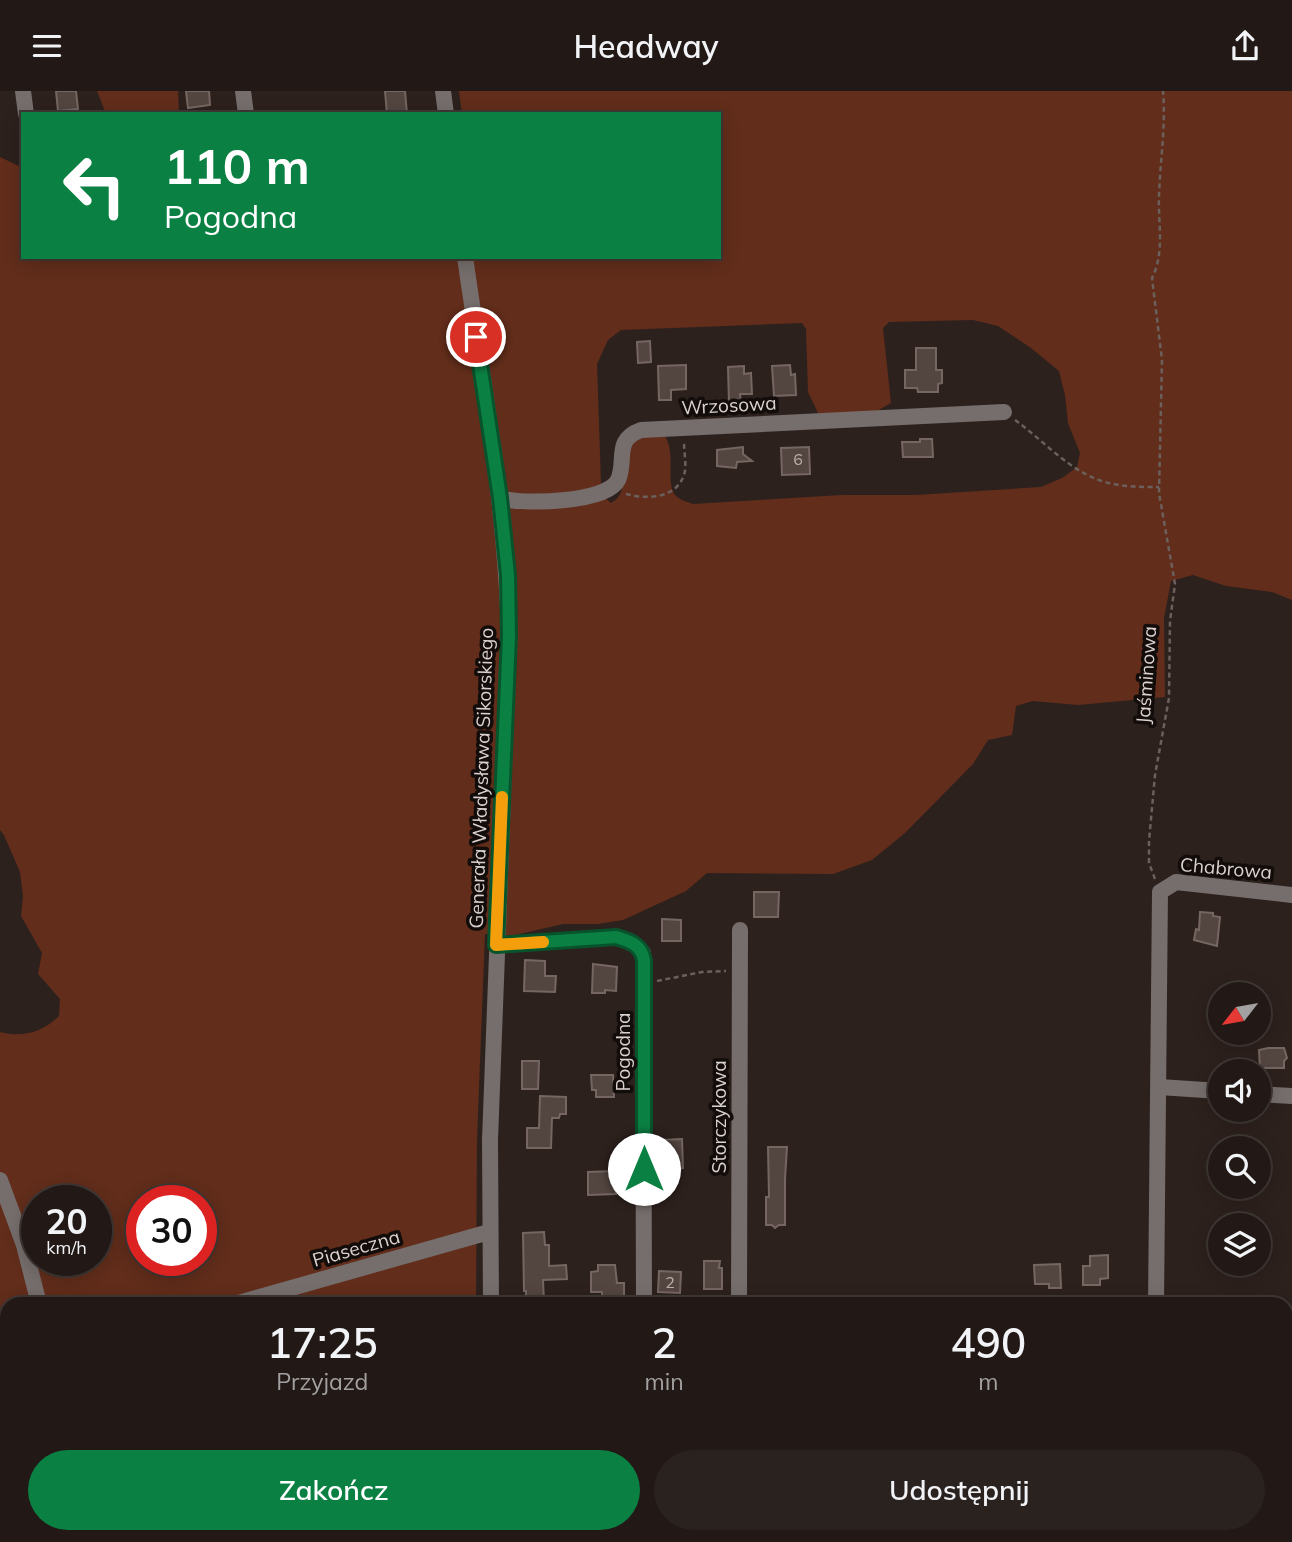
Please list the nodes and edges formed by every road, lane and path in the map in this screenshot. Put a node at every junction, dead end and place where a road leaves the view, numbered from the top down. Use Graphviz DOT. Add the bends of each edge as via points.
graph roads {
  1 [pos="23,91"];
  2 [pos="243,91"];
  3 [pos="443,91"];
  4 [pos="1163,91"];
  5 [pos="26,112"];
  6 [pos="246,112"];
  7 [pos="446,112"];
  8 [pos="465,259"];
  9 [pos="1004,412"];
  10 [pos="684,428"];
  11 [pos="1159,487"];
  12 [pos="610,489"];
  13 [pos="500,498"];
  14 [pos="1160,892"];
  15 [pos="1292,895"];
  16 [pos="740,930"];
  17 [pos="496,945"];
  18 [pos="741,961"];
  19 [pos="644,980"];
  20 [pos="1159,1087"];
  21 [pos="1208,1090"];
  22 [pos="1271,1095"];
  23 [pos="1292,1096"];
  24 [pos="0,1180"];
  25 [pos="489,1232"];
  26 [pos="37,1297"];
  27 [pos="259,1297"];
  28 [pos="491,1297"];
  29 [pos="644,1297"];
  30 [pos="739,1297"];
  31 [pos="1156,1297"];
  1 -- 5 [label="street"];
  2 -- 6 [label="street"];
  3 -- 7 [label="street"];
  4 -- 11 [label="path, Jaśminowa" via="1161,243 1153,278 1162,360"];
  8 -- 13 [label="street, Generała Władysława Sikorskiego"];
  9 -- 10 [label="street, Wrzosowa"];
  9 -- 11 [label="path" via="1087,475 1105,482"];
  10 -- 12 [label="street, Wrzosowa" via="632,433 624,443 618,479"];
  10 -- 12 [label="path" via="684,474 677,487 665,496 641,498"];
  11 -- 14 [label="path, Jaśminowa" via="1175,584 1169,698 1149,841 1149,863"];
  12 -- 13 [label="street" via="598,495 535,501"];
  13 -- 17 [label="street, Generała Władysława Sikorskiego" via="509,636"];
  14 -- 15 [label="street, Chabrowa" via="1176,881"];
  14 -- 20 [label="street"];
  16 -- 18 [label="street, Storczykowa"];
  17 -- 19 [label="street, Pogodna" via="616,937 639,946"];
  17 -- 25 [label="street, Generała Władysława Sikorskiego"];
  18 -- 19 [label="path" via="726,971"];
  18 -- 30 [label="street, Storczykowa"];
  19 -- 29 [label="street, Pogodna"];
  20 -- 21 [label="street"];
  20 -- 31 [label="street"];
  22 -- 23 [label="street"];
  24 -- 26 [label="street"];
  25 -- 27 [label="street, Piaseczna"];
  25 -- 28 [label="street, Generała Władysława Sikorskiego"];
}
